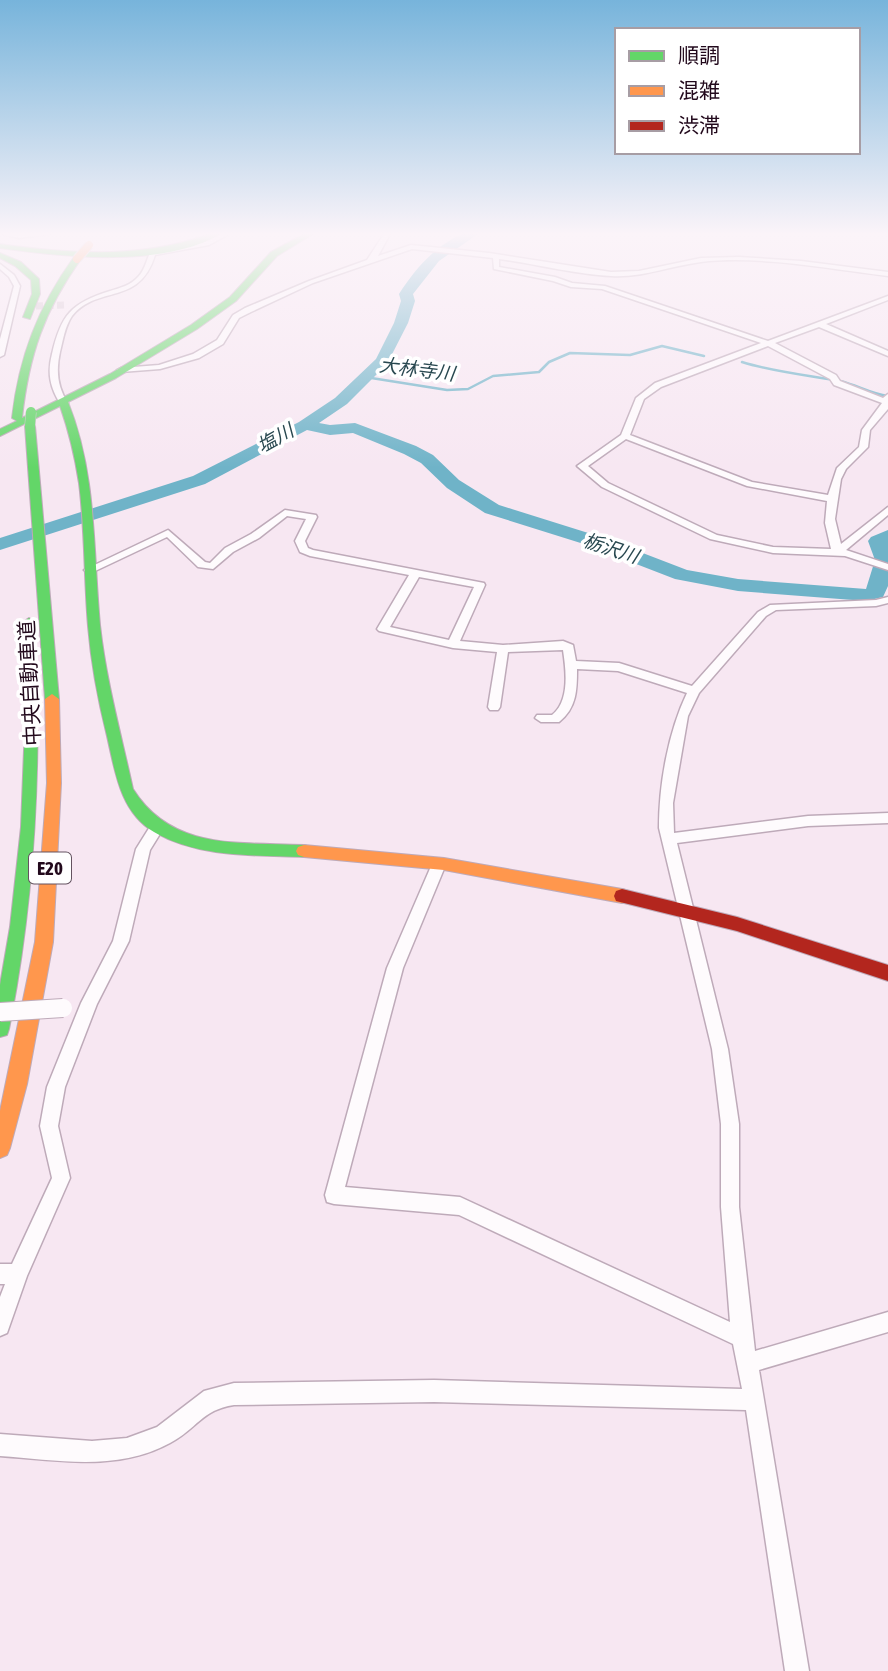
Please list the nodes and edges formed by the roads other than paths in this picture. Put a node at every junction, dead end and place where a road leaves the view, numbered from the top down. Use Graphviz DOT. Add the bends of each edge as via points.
graph roads {
  1 [pos="12,312"];
  2 [pos="29,312"];
  3 [pos="42,312"];
  4 [pos="55,312"];
  5 [pos="72,312"];
  6 [pos="217,312"];
  7 [pos="245,312"];
  8 [pos="677,312"];
  9 [pos="852,312"];
  10 [pos="819,324"];
  11 [pos="768,343"];
  12 [pos="888,354"];
  13 [pos="0,355"];
  14 [pos="121,370"];
  15 [pos="17,392"];
  16 [pos="887,401"];
  17 [pos="64,403"];
  18 [pos="24,422"];
  19 [pos="0,433"];
  20 [pos="625,436"];
  21 [pos="15,452"];
  22 [pos="833,499"];
  23 [pos="25,506"];
  24 [pos="888,510"];
  25 [pos="837,552"];
  26 [pos="89,566"];
  27 [pos="888,567"];
  28 [pos="416,572"];
  29 [pos="888,600"];
  30 [pos="803,605"];
  31 [pos="888,610"];
  32 [pos="453,644"];
  33 [pos="503,649"];
  34 [pos="571,665"];
  35 [pos="694,691"];
  36 [pos="494,707"];
  37 [pos="541,718"];
  38 [pos="888,818"];
  39 [pos="156,829"];
  40 [pos="669,839"];
  41 [pos="439,864"];
  42 [pos="688,912"];
  43 [pos="888,974"];
  44 [pos="89,1003"];
  45 [pos="0,1012"];
  46 [pos="0,1029"];
  47 [pos="0,1148"];
  48 [pos="6,1274"];
  49 [pos="888,1322"];
  50 [pos="0,1326"];
  51 [pos="742,1338"];
  52 [pos="746,1364"];
  53 [pos="755,1400"];
  54 [pos="0,1446"];
  55 [pos="797,1671"];
  1 -- 13 [label="street"];
  2 -- 15 [label="main road" via="19,346"];
  3 -- 15 [label="main road, 中央自動車道 / E20" via="32,333"];
  4 -- 18 [label="main road, 中央自動車道 / E20"];
  5 -- 17 [label="street" via="62,329 53,366 57,393"];
  6 -- 14 [label="main road"];
  7 -- 14 [label="street" via="220,342 196,356 160,367"];
  8 -- 11 [label="street"];
  9 -- 10 [label="street"];
  10 -- 11 [label="street"];
  10 -- 12 [label="street"];
  11 -- 16 [label="street" via="835,380"];
  11 -- 20 [label="street" via="658,385 640,398"];
  14 -- 17 [label="main road"];
  15 -- 18 [label="main road, 中央自動車道 / E20"];
  16 -- 22 [label="street" via="866,430 867,443 837,475"];
  17 -- 19 [label="main road"];
  17 -- 26 [label="main road" via="74,424 88,490"];
  18 -- 21 [label="main road, 中央自動車道 / E20"];
  18 -- 23 [label="main road, 中央自動車道 / E20"];
  20 -- 22 [label="street" via="750,484"];
  20 -- 25 [label="street" via="582,466 605,485 715,537 773,550"];
  22 -- 25 [label="street" via="830,520"];
  23 -- 46 [label="main road, 中央自動車道 / E20" via="33,721 28,866 18,945"];
  23 -- 47 [label="main road, 中央自動車道 / E20" via="44,583 54,718 49,878 44,942"];
  24 -- 25 [label="street"];
  25 -- 27 [label="street"];
  26 -- 28 [label="street" via="168,533 202,565 213,566 285,513 312,517 300,541 310,553"];
  26 -- 39 [label="main road" via="100,672 125,789 131,805"];
  28 -- 32 [label="street" via="480,585"];
  28 -- 32 [label="street" via="383,629"];
  29 -- 30 [label="street"];
  30 -- 31 [label="street" via="835,611"];
  30 -- 35 [label="street" via="768,609"];
  32 -- 33 [label="street"];
  33 -- 34 [label="street" via="563,645 569,648"];
  33 -- 36 [label="street"];
  34 -- 35 [label="street" via="619,667"];
  34 -- 37 [label="street" via="564,712 555,719"];
  35 -- 40 [label="street" via="682,716 666,803"];
  38 -- 40 [label="street" via="808,821"];
  39 -- 41 [label="main road" via="179,840 207,845"];
  39 -- 44 [label="street" via="143,849 121,941"];
  40 -- 42 [label="street"];
  41 -- 42 [label="main road" via="565,883"];
  41 -- 51 [label="street" via="383,1005 334,1195 460,1206"];
  42 -- 43 [label="main road" via="786,937"];
  42 -- 51 [label="street" via="727,1099 730,1207"];
  44 -- 45 [label="street, bridge"];
  44 -- 48 [label="street" via="57,1087 49,1126 61,1178"];
  48 -- 50 [label="street"];
  49 -- 52 [label="street"];
  51 -- 52 [label="street"];
  52 -- 53 [label="street"];
  53 -- 54 [label="street" via="434,1391 234,1394 211,1398 164,1435 127,1449 92,1452"];
  53 -- 55 [label="street"];
}
